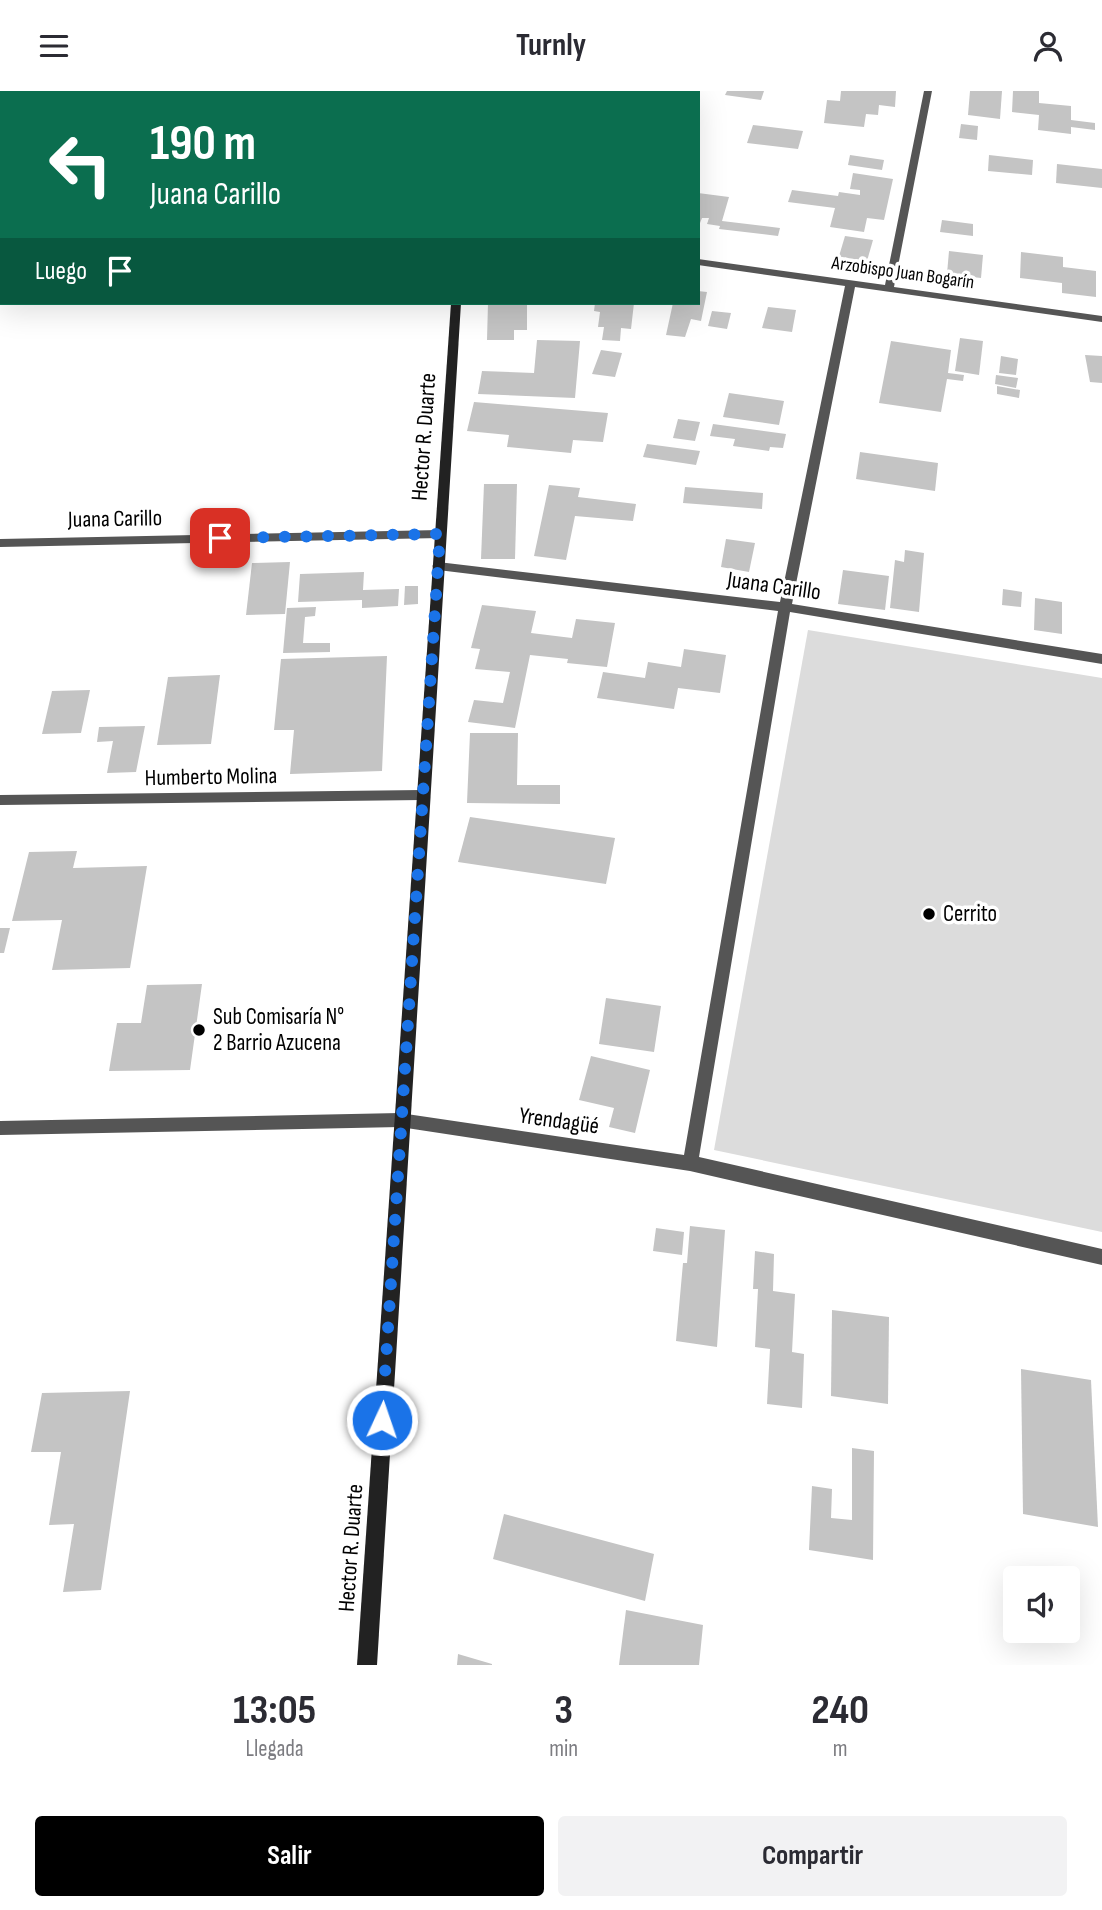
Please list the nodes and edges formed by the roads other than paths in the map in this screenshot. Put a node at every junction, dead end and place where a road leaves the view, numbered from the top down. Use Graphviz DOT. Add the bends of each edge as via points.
graph roads {
  1 [pos="928,91"];
  2 [pos="700,262"];
  3 [pos="851,283"];
  4 [pos="889,288"];
  5 [pos="456,305"];
  6 [pos="1102,319"];
  7 [pos="440,534"];
  8 [pos="0,543"];
  9 [pos="438,566"];
  10 [pos="785,607"];
  11 [pos="1102,659"];
  12 [pos="422,795"];
  13 [pos="0,800"];
  14 [pos="400,1120"];
  15 [pos="0,1128"];
  16 [pos="690,1163"];
  17 [pos="1102,1257"];
  18 [pos="367,1665"];
  1 -- 4 [label="street"];
  2 -- 3 [label="street, Arzobispo Juan Bogarín"];
  3 -- 4 [label="street, Arzobispo Juan Bogarín"];
  3 -- 10 [label="street"];
  4 -- 6 [label="street, Arzobispo Juan Bogarín"];
  5 -- 7 [label="street, Hector R. Duarte"];
  7 -- 8 [label="street, Juana Carillo"];
  7 -- 9 [label="street, Hector R. Duarte"];
  9 -- 10 [label="street, Juana Carillo"];
  9 -- 12 [label="street, Hector R. Duarte"];
  10 -- 11 [label="street, Juana Carillo"];
  10 -- 16 [label="street"];
  12 -- 13 [label="street, Humberto Molina"];
  12 -- 14 [label="street, Hector R. Duarte"];
  14 -- 15 [label="street, Yrendagüé"];
  14 -- 16 [label="street, Yrendagüé"];
  14 -- 18 [label="street, Hector R. Duarte"];
  16 -- 17 [label="street, Yrendagüé"];
}
